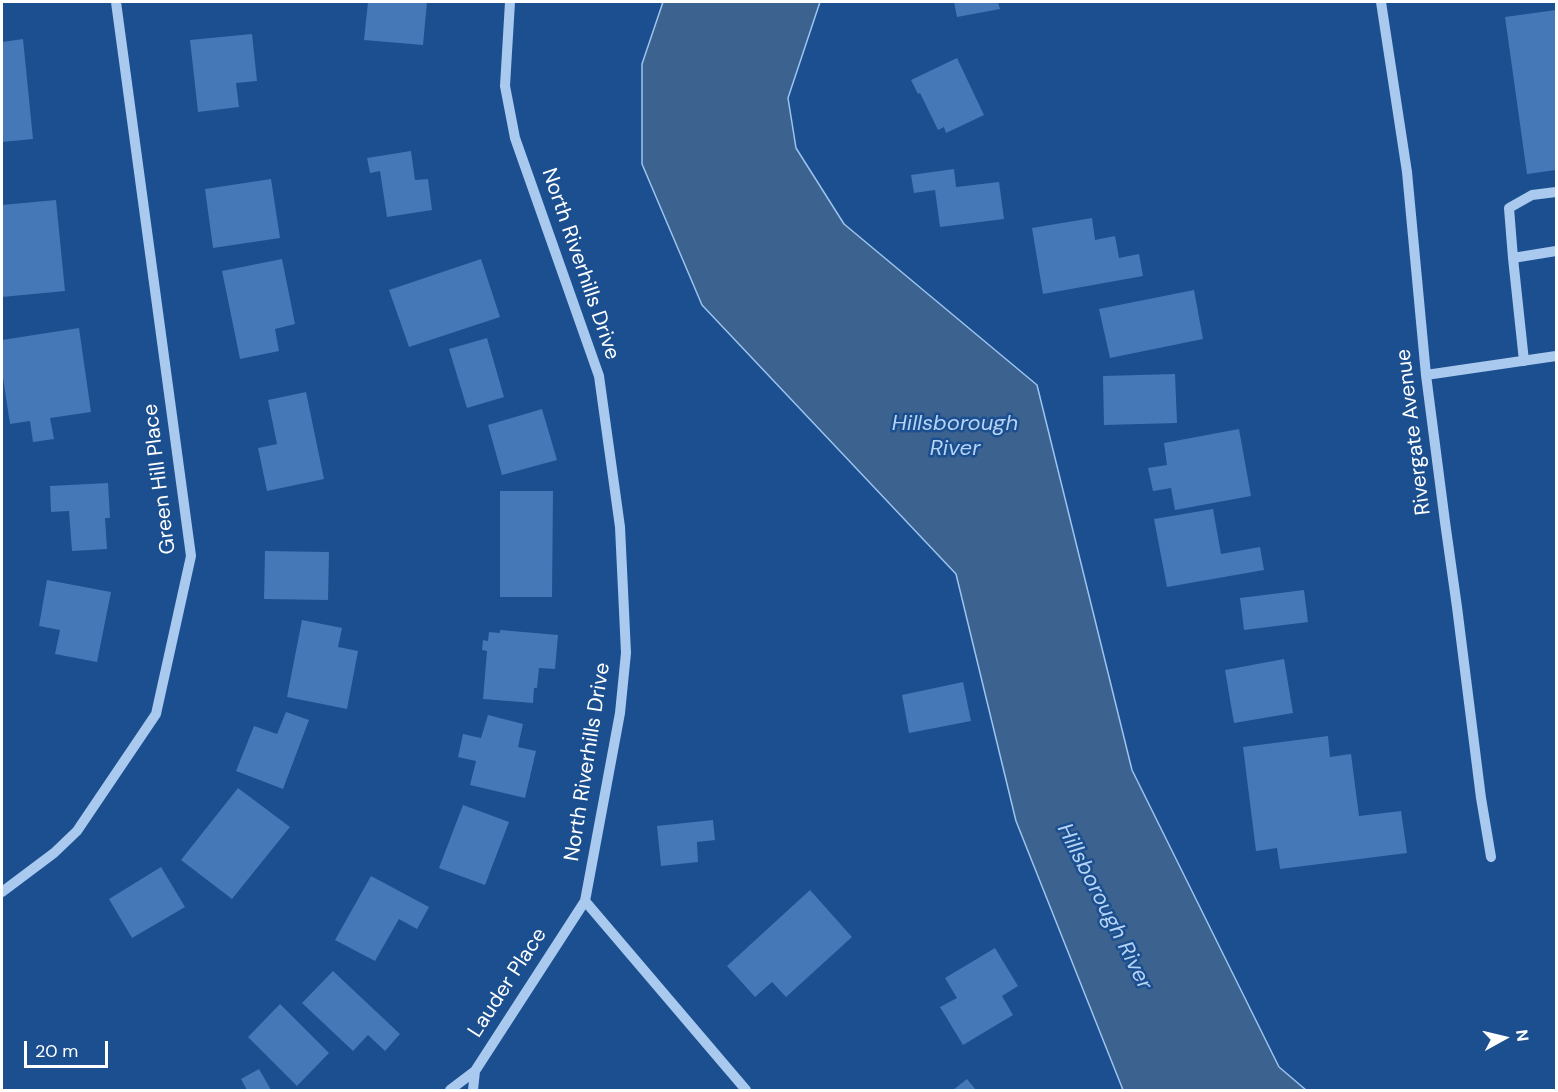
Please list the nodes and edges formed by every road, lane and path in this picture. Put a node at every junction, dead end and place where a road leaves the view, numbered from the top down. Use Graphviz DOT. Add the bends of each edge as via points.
graph roads {
  1 [pos="116,2"];
  2 [pos="510,2"];
  3 [pos="1381,2"];
  4 [pos="1557,192"];
  5 [pos="1557,251"];
  6 [pos="1513,258"];
  7 [pos="1557,356"];
  8 [pos="1524,361"];
  9 [pos="1426,375"];
  10 [pos="1491,856"];
  11 [pos="2,892"];
  12 [pos="585,901"];
  13 [pos="475,1071"];
  14 [pos="450,1090"];
  15 [pos="473,1090"];
  16 [pos="746,1090"];
  1 -- 11 [label="street, Green Hill Place" via="191,556 156,714 77,831"];
  2 -- 12 [label="street, North Riverhills Drive" via="506,86 515,138 599,376 620,527 626,653 620,713"];
  3 -- 9 [label="street, Rivergate Avenue" via="1407,172"];
  4 -- 6 [label="street" via="1532,195 1509,208"];
  5 -- 6 [label="street"];
  6 -- 8 [label="street"];
  7 -- 8 [label="street"];
  8 -- 9 [label="street"];
  9 -- 10 [label="street, Rivergate Avenue"];
  12 -- 13 [label="street, Lauder Place"];
  12 -- 16 [label="street"];
  13 -- 14 [label="street"];
  13 -- 15 [label="street, Lauder Place"];
}
